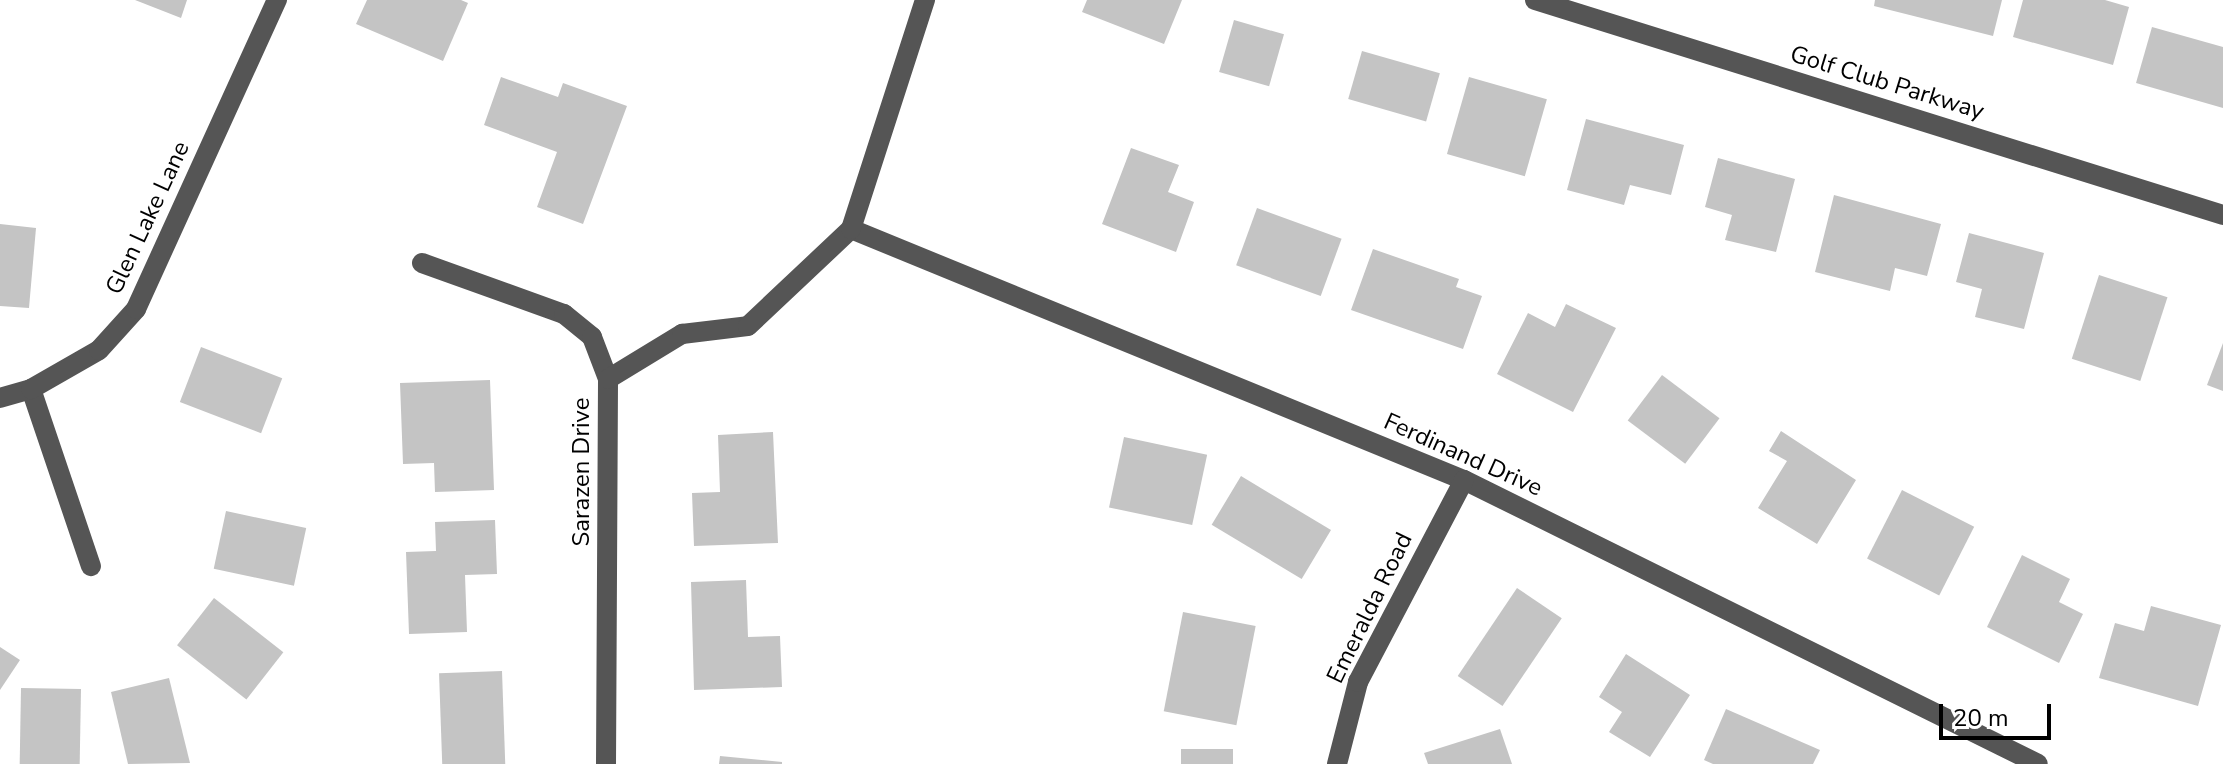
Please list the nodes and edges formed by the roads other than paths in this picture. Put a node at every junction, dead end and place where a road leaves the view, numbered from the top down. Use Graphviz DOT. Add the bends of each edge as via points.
graph roads {
  1 [pos="277,0"];
  2 [pos="925,0"];
  3 [pos="1535,0"];
  4 [pos="2223,215"];
  5 [pos="851,229"];
  6 [pos="422,263"];
  7 [pos="608,379"];
  8 [pos="31,389"];
  9 [pos="0,398"];
  10 [pos="1464,480"];
  11 [pos="91,566"];
  12 [pos="606,764"];
  13 [pos="1337,764"];
  14 [pos="2038,764"];
  1 -- 8 [label="street, Glen Lake Lane" via="136,309 99,350"];
  2 -- 5 [label="street, Sarazen Drive"];
  3 -- 4 [label="street, Golf Club Parkway"];
  5 -- 7 [label="street, Sarazen Drive" via="748,326 682,334"];
  5 -- 10 [label="street, Ferdinand Drive"];
  6 -- 7 [label="street" via="564,314 592,337"];
  7 -- 12 [label="street, Sarazen Drive"];
  8 -- 9 [label="street, Glen Lake Lane"];
  8 -- 11 [label="street"];
  10 -- 13 [label="street, Emeralda Road" via="1358,682"];
  10 -- 14 [label="street, Ferdinand Drive"];
}
